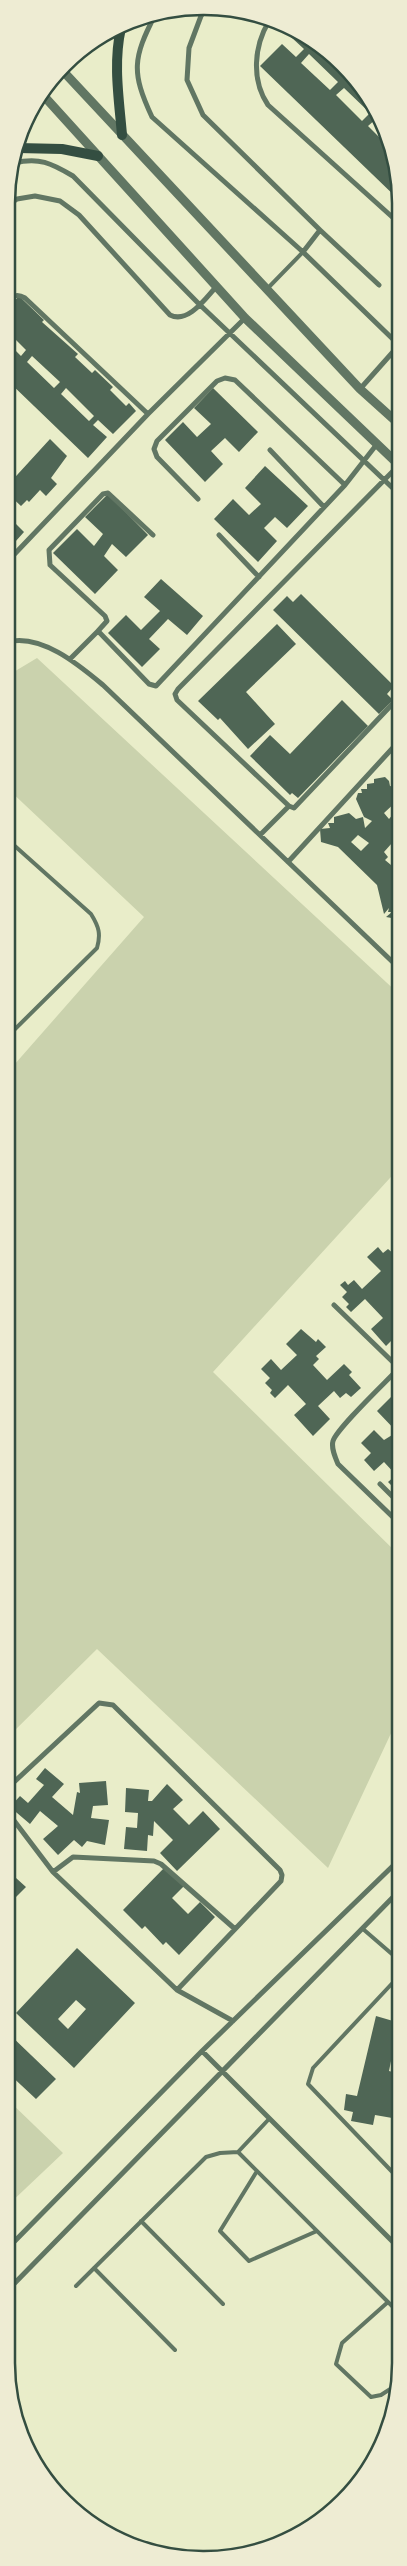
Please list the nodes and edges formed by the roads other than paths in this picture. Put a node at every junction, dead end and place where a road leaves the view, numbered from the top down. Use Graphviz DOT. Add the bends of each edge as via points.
graph roads {
  1 [pos="202,15"];
  2 [pos="151,22"];
  3 [pos="266,26"];
  4 [pos="120,34"];
  5 [pos="66,74"];
  6 [pos="47,99"];
  7 [pos="122,135"];
  8 [pos="23,148"];
  9 [pos="98,156"];
  10 [pos="20,162"];
  11 [pos="15,200"];
  12 [pos="392,217"];
  13 [pos="320,230"];
  14 [pos="303,252"];
  15 [pos="379,285"];
  16 [pos="216,287"];
  17 [pos="267,289"];
  18 [pos="15,296"];
  19 [pos="200,304"];
  20 [pos="245,318"];
  21 [pos="231,333"];
  22 [pos="392,337"];
  23 [pos="392,354"];
  24 [pos="360,389"];
  25 [pos="148,414"];
  26 [pos="392,418"];
  27 [pos="377,444"];
  28 [pos="270,450"];
  29 [pos="392,458"];
  30 [pos="365,461"];
  31 [pos="392,474"];
  32 [pos="385,481"];
  33 [pos="345,485"];
  34 [pos="392,488"];
  35 [pos="198,500"];
  36 [pos="324,507"];
  37 [pos="153,535"];
  38 [pos="219,535"];
  39 [pos="15,554"];
  40 [pos="259,577"];
  41 [pos="98,632"];
  42 [pos="15,642"];
  43 [pos="70,659"];
  44 [pos="392,705"];
  45 [pos="392,749"];
  46 [pos="288,806"];
  47 [pos="260,835"];
  48 [pos="15,846"];
  49 [pos="288,862"];
  50 [pos="392,961"];
  51 [pos="15,1028"];
  52 [pos="334,1305"];
  53 [pos="392,1360"];
  54 [pos="392,1376"];
  55 [pos="380,1484"];
  56 [pos="392,1496"];
  57 [pos="392,1516"];
  58 [pos="15,1781"];
  59 [pos="15,1822"];
  60 [pos="392,1866"];
  61 [pos="53,1872"];
  62 [pos="392,1898"];
  63 [pos="235,1929"];
  64 [pos="363,1929"];
  65 [pos="392,1954"];
  66 [pos="392,1984"];
  67 [pos="177,1990"];
  68 [pos="232,2021"];
  69 [pos="202,2051"];
  70 [pos="222,2071"];
  71 [pos="269,2119"];
  72 [pos="238,2152"];
  73 [pos="257,2171"];
  74 [pos="392,2172"];
  75 [pos="141,2221"];
  76 [pos="317,2231"];
  77 [pos="15,2241"];
  78 [pos="392,2241"];
  79 [pos="94,2268"];
  80 [pos="15,2283"];
  81 [pos="76,2286"];
  82 [pos="388,2302"];
  83 [pos="224,2304"];
  84 [pos="392,2306"];
  85 [pos="175,2350"];
  86 [pos="390,2389"];
  1 -- 13 [label="street" via="189,48 187,80 203,115"];
  2 -- 14 [label="street" via="140,44 136,67 141,93 152,117"];
  3 -- 12 [label="street" via="261,34 256,71 261,94 268,105"];
  4 -- 7 [label="main road" via="117,88"];
  5 -- 7 [label="street"];
  6 -- 9 [label="street"];
  7 -- 17 [label="street"];
  8 -- 9 [label="main road" via="62,149"];
  9 -- 16 [label="street"];
  10 -- 19 [label="street" via="51,162 72,176"];
  11 -- 19 [label="street" via="35,196 60,201 79,215 170,315 184,318"];
  13 -- 14 [label="street"];
  13 -- 15 [label="street"];
  14 -- 17 [label="lane"];
  14 -- 22 [label="street"];
  16 -- 19 [label="street"];
  16 -- 20 [label="street"];
  17 -- 24 [label="street"];
  18 -- 25 [label="street" via="25,298"];
  19 -- 21 [label="street"];
  20 -- 21 [label="street"];
  20 -- 27 [label="street"];
  21 -- 25 [label="street"];
  21 -- 30 [label="street"];
  23 -- 24 [label="street"];
  24 -- 26 [label="street"];
  25 -- 39 [label="street"];
  27 -- 29 [label="street"];
  27 -- 30 [label="street"];
  28 -- 36 [label="street"];
  30 -- 32 [label="street"];
  30 -- 33 [label="street"];
  31 -- 32 [label="street"];
  32 -- 34 [label="street"];
  32 -- 46 [label="street" via="175,694 177,700"];
  33 -- 35 [label="street" via="235,380 225,378 217,381 157,441 154,449 157,457"];
  33 -- 36 [label="street"];
  36 -- 40 [label="street"];
  37 -- 41 [label="street" via="108,493 103,494 49,550 50,565 105,616 107,621"];
  38 -- 40 [label="street"];
  40 -- 41 [label="street" via="156,686 149,684"];
  41 -- 43 [label="street"];
  42 -- 43 [label="street" via="41,644"];
  43 -- 47 [label="street" via="103,685"];
  44 -- 46 [label="street" via="300,804 294,808"];
  45 -- 49 [label="street"];
  46 -- 47 [label="street"];
  47 -- 49 [label="street"];
  48 -- 51 [label="lane" via="90,914 98,924 101,936 96,948"];
  49 -- 50 [label="street"];
  52 -- 53 [label="street"];
  54 -- 57 [label="street" via="342,1428 333,1441 333,1452 338,1464"];
  55 -- 56 [label="street"];
  58 -- 63 [label="street" via="99,1704 113,1705 280,1870 281,1881"];
  59 -- 61 [label="street"];
  60 -- 68 [label="street"];
  61 -- 63 [label="street" via="74,1857 154,1861"];
  61 -- 67 [label="street"];
  62 -- 64 [label="street"];
  63 -- 67 [label="street"];
  64 -- 65 [label="lane"];
  64 -- 70 [label="street"];
  66 -- 74 [label="lane" via="313,2068 308,2084"];
  67 -- 68 [label="street"];
  68 -- 69 [label="street"];
  69 -- 70 [label="street"];
  69 -- 77 [label="street"];
  70 -- 71 [label="street"];
  70 -- 80 [label="street"];
  71 -- 72 [label="lane"];
  71 -- 78 [label="street"];
  72 -- 73 [label="lane"];
  72 -- 75 [label="lane" via="206,2157"];
  73 -- 76 [label="lane"];
  73 -- 76 [label="lane" via="220,2231 249,2261"];
  75 -- 79 [label="lane"];
  75 -- 83 [label="lane"];
  76 -- 82 [label="lane"];
  79 -- 81 [label="lane"];
  79 -- 85 [label="lane"];
  82 -- 84 [label="lane"];
  82 -- 86 [label="lane" via="342,2343 336,2364 371,2397"];
}
